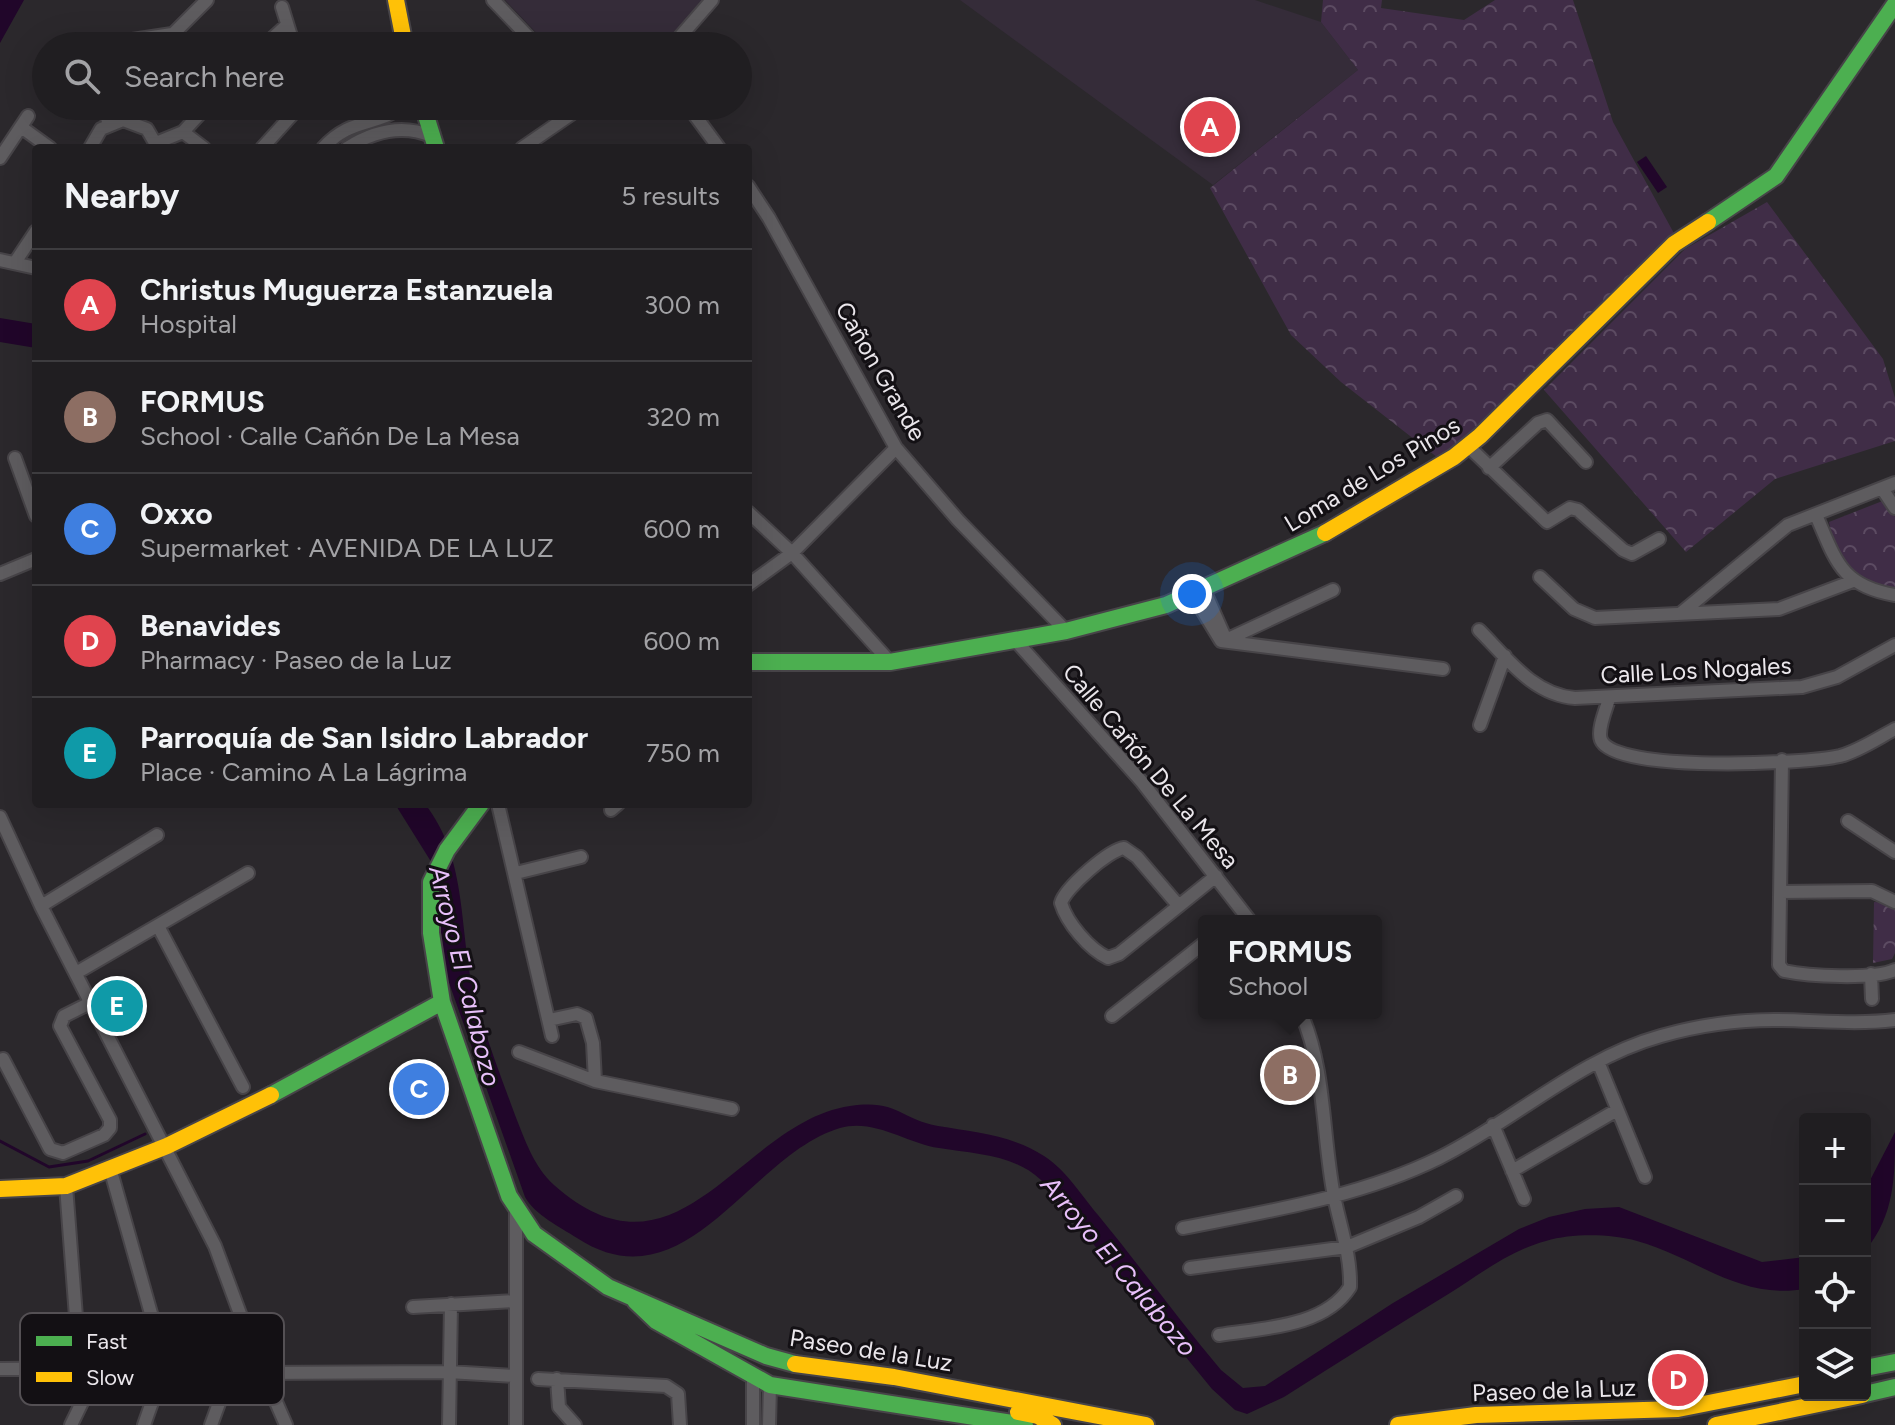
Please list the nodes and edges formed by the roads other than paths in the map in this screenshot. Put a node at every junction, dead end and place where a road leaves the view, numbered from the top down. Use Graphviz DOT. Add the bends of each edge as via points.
graph roads {
  1 [pos="207,0"];
  2 [pos="396,0"];
  3 [pos="493,0"];
  4 [pos="712,0"];
  5 [pos="1895,4"];
  6 [pos="282,7"];
  7 [pos="286,26"];
  8 [pos="174,32"];
  9 [pos="279,32"];
  10 [pos="288,32"];
  11 [pos="402,32"];
  12 [pos="524,32"];
  13 [pos="684,32"];
  14 [pos="108,120"];
  15 [pos="123,120"];
  16 [pos="194,120"];
  17 [pos="287,120"];
  18 [pos="366,120"];
  19 [pos="427,120"];
  20 [pos="563,120"];
  21 [pos="698,120"];
  22 [pos="109,124"];
  23 [pos="183,132"];
  24 [pos="434,142"];
  25 [pos="5,144"];
  26 [pos="46,144"];
  27 [pos="92,144"];
  28 [pos="156,144"];
  29 [pos="161,144"];
  30 [pos="196,144"];
  31 [pos="266,144"];
  32 [pos="328,144"];
  33 [pos="354,144"];
  34 [pos="528,144"];
  35 [pos="716,144"];
  36 [pos="0,158"];
  37 [pos="752,192"];
  38 [pos="32,237"];
  39 [pos="0,260"];
  40 [pos="16,261"];
  41 [pos="32,267"];
  42 [pos="1468,446"];
  43 [pos="896,448"];
  44 [pos="15,458"];
  45 [pos="1586,462"];
  46 [pos="1489,468"];
  47 [pos="1895,483"];
  48 [pos="1883,490"];
  49 [pos="32,502"];
  50 [pos="1895,508"];
  51 [pos="1816,515"];
  52 [pos="752,516"];
  53 [pos="1659,539"];
  54 [pos="792,553"];
  55 [pos="32,561"];
  56 [pos="0,574"];
  57 [pos="1540,577"];
  58 [pos="1853,581"];
  59 [pos="752,582"];
  60 [pos="1333,590"];
  61 [pos="1199,592"];
  62 [pos="1895,595"];
  63 [pos="1680,614"];
  64 [pos="1479,630"];
  65 [pos="1066,631"];
  66 [pos="1226,640"];
  67 [pos="1016,641"];
  68 [pos="1895,645"];
  69 [pos="1505,656"];
  70 [pos="752,662"];
  71 [pos="890,662"];
  72 [pos="1443,669"];
  73 [pos="1609,699"];
  74 [pos="1480,725"];
  75 [pos="1895,729"];
  76 [pos="1782,760"];
  77 [pos="478,808"];
  78 [pos="499,808"];
  79 [pos="0,817"];
  80 [pos="1848,821"];
  81 [pos="3,834"];
  82 [pos="157,835"];
  83 [pos="1895,852"];
  84 [pos="581,857"];
  85 [pos="248,873"];
  86 [pos="516,873"];
  87 [pos="1216,876"];
  88 [pos="1780,892"];
  89 [pos="1895,902"];
  90 [pos="1178,905"];
  91 [pos="41,906"];
  92 [pos="1245,915"];
  93 [pos="158,926"];
  94 [pos="1198,948"];
  95 [pos="1895,970"];
  96 [pos="76,973"];
  97 [pos="1871,974"];
  98 [pos="1872,999"];
  99 [pos="442,1002"];
  100 [pos="90,1003"];
  101 [pos="1112,1016"];
  102 [pos="1304,1019"];
  103 [pos="549,1020"];
  104 [pos="1895,1020"];
  105 [pos="552,1036"];
  106 [pos="519,1052"];
  107 [pos="3,1059"];
  108 [pos="1599,1064"];
  109 [pos="5,1076"];
  110 [pos="595,1081"];
  111 [pos="243,1087"];
  112 [pos="732,1109"];
  113 [pos="1617,1110"];
  114 [pos="1493,1125"];
  115 [pos="167,1146"];
  116 [pos="110,1168"];
  117 [pos="1512,1171"];
  118 [pos="1645,1177"];
  119 [pos="66,1186"];
  120 [pos="0,1189"];
  121 [pos="1334,1195"];
  122 [pos="1456,1196"];
  123 [pos="1524,1199"];
  124 [pos="516,1209"];
  125 [pos="1183,1228"];
  126 [pos="1347,1247"];
  127 [pos="1190,1268"];
  128 [pos="634,1300"];
  129 [pos="515,1301"];
  130 [pos="451,1304"];
  131 [pos="413,1307"];
  132 [pos="76,1313"];
  133 [pos="149,1313"];
  134 [pos="241,1313"];
  135 [pos="1219,1335"];
  136 [pos="1895,1362"];
  137 [pos="1871,1367"];
  138 [pos="449,1372"];
  139 [pos="284,1373"];
  140 [pos="515,1376"];
  141 [pos="753,1378"];
  142 [pos="538,1379"];
  143 [pos="557,1379"];
  144 [pos="930,1384"];
  145 [pos="770,1385"];
  146 [pos="1799,1385"];
  147 [pos="1895,1387"];
  148 [pos="1871,1393"];
  149 [pos="1834,1401"];
  150 [pos="81,1405"];
  151 [pos="151,1405"];
  152 [pos="218,1405"];
  153 [pos="278,1405"];
  154 [pos="753,1410"];
  155 [pos="769,1419"];
  156 [pos="1592,1419"];
  157 [pos="1476,1420"];
  158 [pos="1451,1421"];
  159 [pos="71,1425"];
  160 [pos="144,1425"];
  161 [pos="211,1425"];
  162 [pos="286,1425"];
  163 [pos="449,1425"];
  164 [pos="516,1425"];
  165 [pos="575,1425"];
  166 [pos="680,1425"];
  167 [pos="753,1425"];
  168 [pos="1025,1425"];
  169 [pos="1053,1425"];
  170 [pos="1064,1425"];
  171 [pos="1091,1425"];
  172 [pos="1146,1425"];
  173 [pos="1398,1425"];
  174 [pos="1716,1425"];
  1 -- 8 [label="street"];
  2 -- 11 [label="street"];
  3 -- 12 [label="street"];
  4 -- 13 [label="street"];
  5 -- 42 [label="street, Loma de Los Pinos" via="1776,176 1674,244"];
  6 -- 7 [label="street"];
  7 -- 9 [label="street"];
  7 -- 10 [label="street"];
  14 -- 22 [label="street"];
  15 -- 22 [label="street"];
  15 -- 28 [label="street" via="147,129"];
  16 -- 23 [label="street"];
  17 -- 31 [label="street"];
  18 -- 32 [label="street" via="347,127"];
  19 -- 24 [label="street"];
  20 -- 34 [label="street"];
  21 -- 35 [label="street"];
  22 -- 27 [label="street"];
  23 -- 29 [label="street"];
  23 -- 30 [label="street"];
  24 -- 33 [label="street" via="403,128"];
  25 -- 26 [label="street" via="24,122"];
  25 -- 36 [label="street"];
  37 -- 43 [label="street, Cañon Grande"];
  38 -- 40 [label="street"];
  39 -- 40 [label="street"];
  40 -- 41 [label="street"];
  42 -- 46 [label="street"];
  42 -- 61 [label="street, Loma de Los Pinos" via="1347,522"];
  43 -- 54 [label="street"];
  43 -- 65 [label="street, Cañon Grande"];
  44 -- 49 [label="street"];
  45 -- 46 [label="street" via="1547,420"];
  46 -- 53 [label="street" via="1547,522 1570,508 1578,510 1632,554"];
  47 -- 48 [label="street"];
  48 -- 50 [label="street"];
  48 -- 51 [label="street"];
  51 -- 58 [label="street" via="1836,562"];
  51 -- 63 [label="street" via="1788,525"];
  52 -- 54 [label="street"];
  54 -- 59 [label="street"];
  54 -- 71 [label="street"];
  55 -- 56 [label="street"];
  57 -- 63 [label="street" via="1587,617"];
  58 -- 62 [label="street"];
  58 -- 63 [label="street" via="1779,609"];
  60 -- 66 [label="street"];
  61 -- 65 [label="street, Loma de Los Pinos"];
  61 -- 66 [label="street"];
  64 -- 69 [label="street, Calle Los Nogales"];
  65 -- 67 [label="street, Loma de Los Pinos"];
  66 -- 72 [label="street"];
  67 -- 71 [label="street, Loma de Los Pinos"];
  67 -- 87 [label="street, Calle Cañón De La Mesa" via="1142,782"];
  68 -- 73 [label="street, Calle Los Nogales" via="1837,677 1802,687"];
  69 -- 73 [label="street, Calle Los Nogales" via="1546,692"];
  69 -- 74 [label="street"];
  70 -- 71 [label="street, Loma de Los Pinos"];
  73 -- 76 [label="street" via="1600,735 1614,752 1663,762"];
  75 -- 76 [label="street" via="1839,756"];
  76 -- 88 [label="street"];
  77 -- 99 [label="street" via="431,882 430,915"];
  78 -- 86 [label="street"];
  79 -- 81 [label="street"];
  80 -- 83 [label="street"];
  81 -- 91 [label="street"];
  82 -- 91 [label="street"];
  84 -- 86 [label="street"];
  85 -- 93 [label="street"];
  86 -- 103 [label="street"];
  87 -- 90 [label="street"];
  87 -- 92 [label="street, Calle Cañón De La Mesa"];
  88 -- 89 [label="street" via="1872,891"];
  88 -- 97 [label="street" via="1781,969"];
  90 -- 90 [label="street" via="1124,848 1067,891 1061,903 1094,950 1108,958"];
  91 -- 96 [label="street"];
  93 -- 96 [label="street"];
  93 -- 111 [label="street"];
  94 -- 101 [label="street"];
  95 -- 97 [label="street"];
  96 -- 100 [label="street"];
  97 -- 98 [label="street"];
  99 -- 115 [label="street"];
  99 -- 124 [label="street"];
  100 -- 109 [label="street" via="64,1016 60,1026 110,1120 104,1135 56,1154"];
  100 -- 115 [label="street"];
  102 -- 121 [label="street" via="1314,1043"];
  103 -- 105 [label="street"];
  103 -- 110 [label="street" via="577,1014 586,1018"];
  104 -- 108 [label="street" via="1729,1023 1660,1036"];
  106 -- 110 [label="street"];
  107 -- 109 [label="street"];
  108 -- 113 [label="street"];
  108 -- 114 [label="street"];
  110 -- 112 [label="street"];
  113 -- 117 [label="street"];
  113 -- 118 [label="street"];
  114 -- 117 [label="street"];
  114 -- 121 [label="street" via="1409,1172"];
  115 -- 116 [label="street"];
  115 -- 134 [label="street"];
  116 -- 119 [label="street"];
  116 -- 133 [label="street"];
  117 -- 123 [label="street"];
  119 -- 120 [label="street"];
  119 -- 132 [label="street"];
  121 -- 125 [label="street"];
  121 -- 126 [label="street"];
  122 -- 126 [label="street"];
  124 -- 128 [label="street" via="550,1249"];
  124 -- 129 [label="street"];
  126 -- 127 [label="street"];
  126 -- 135 [label="street" via="1350,1287 1340,1300 1304,1320"];
  128 -- 141 [label="street, Paseo de la Luz" via="656,1321"];
  128 -- 144 [label="street, Paseo de la Luz" via="787,1363"];
  129 -- 130 [label="street"];
  129 -- 140 [label="street"];
  130 -- 131 [label="street"];
  130 -- 138 [label="street"];
  136 -- 137 [label="street"];
  138 -- 139 [label="street"];
  138 -- 140 [label="street"];
  138 -- 163 [label="street"];
  140 -- 164 [label="street"];
  141 -- 145 [label="street, Paseo de la Luz"];
  141 -- 154 [label="street"];
  142 -- 143 [label="street"];
  143 -- 165 [label="street" via="559,1407"];
  143 -- 166 [label="street" via="666,1386 678,1394"];
  144 -- 169 [label="street"];
  144 -- 172 [label="street, Paseo de la Luz"];
  145 -- 155 [label="street"];
  145 -- 168 [label="street, Paseo de la Luz"];
  146 -- 156 [label="street, Paseo de la Luz"];
  147 -- 148 [label="street"];
  149 -- 174 [label="street"];
  150 -- 159 [label="street"];
  151 -- 160 [label="street"];
  152 -- 161 [label="street"];
  153 -- 162 [label="street"];
  154 -- 155 [label="street"];
  154 -- 167 [label="street"];
  156 -- 157 [label="street, Paseo de la Luz"];
  157 -- 158 [label="street, Paseo de la Luz"];
  158 -- 173 [label="street, Paseo de la Luz"];
  170 -- 171 [label="street"];
}
